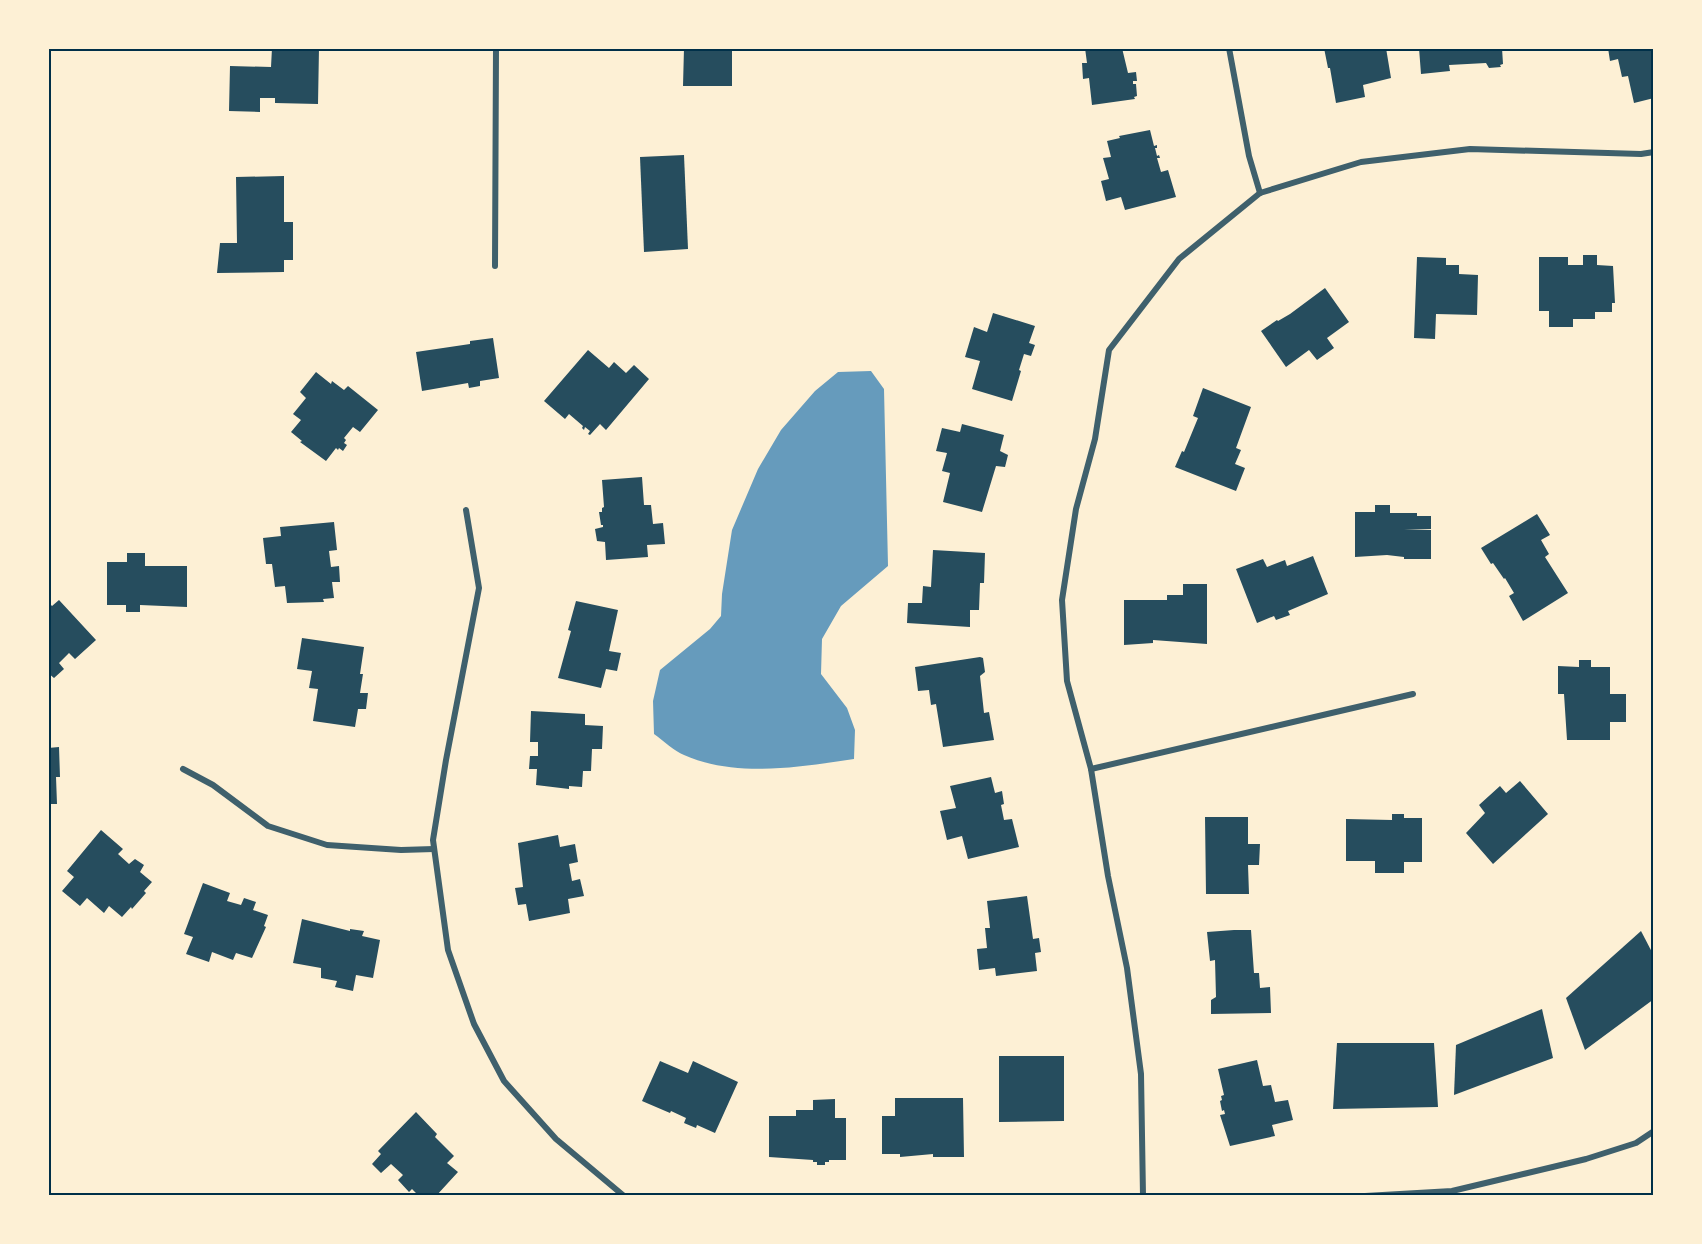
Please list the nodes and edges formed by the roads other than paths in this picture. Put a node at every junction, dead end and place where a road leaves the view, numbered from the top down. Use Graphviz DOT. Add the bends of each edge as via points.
graph roads {
  1 [pos="496,48"];
  2 [pos="1229,48"];
  3 [pos="1654,152"];
  4 [pos="1260,193"];
  5 [pos="495,266"];
  6 [pos="466,510"];
  7 [pos="1413,694"];
  8 [pos="183,769"];
  9 [pos="1091,769"];
  10 [pos="434,849"];
  11 [pos="1654,1131"];
  12 [pos="624,1196"];
  13 [pos="1143,1196"];
  14 [pos="1365,1196"];
  1 -- 5 [label="street"];
  2 -- 4 [label="street"];
  3 -- 4 [label="street" via="1470,149 1361,162"];
  4 -- 9 [label="street" via="1179,259 1108,350 1095,439 1076,509 1062,600 1067,681"];
  6 -- 10 [label="street" via="479,588 446,760"];
  7 -- 9 [label="street"];
  8 -- 10 [label="street" via="213,785 268,826 327,845"];
  9 -- 13 [label="street" via="1142,1074"];
  10 -- 12 [label="street" via="448,950 474,1024 504,1082 556,1139"];
  11 -- 14 [label="street" via="1636,1143 1586,1159 1452,1191"];
}
